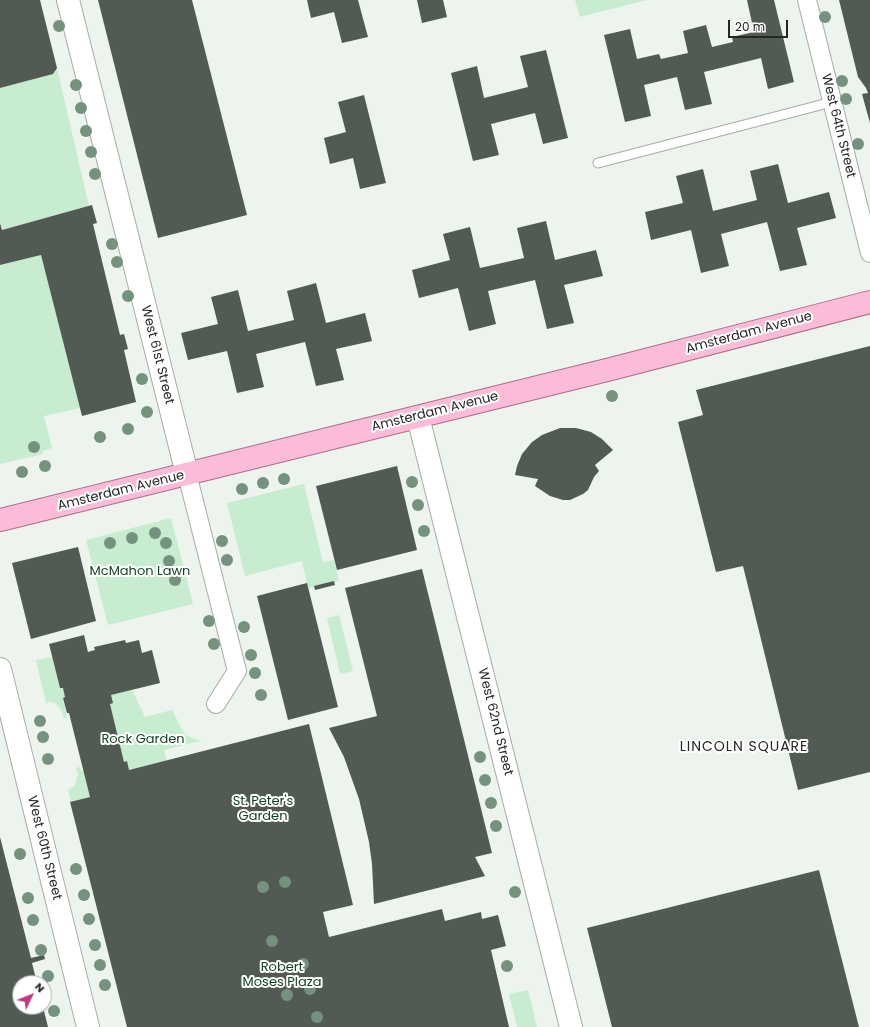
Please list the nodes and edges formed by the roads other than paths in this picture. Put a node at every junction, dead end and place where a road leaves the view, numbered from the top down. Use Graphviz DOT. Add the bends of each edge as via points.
graph roads {
  1 [pos="68,0"];
  2 [pos="807,0"];
  3 [pos="832,102"];
  4 [pos="598,163"];
  5 [pos="870,253"];
  6 [pos="870,302"];
  7 [pos="418,417"];
  8 [pos="187,474"];
  9 [pos="0,520"];
  10 [pos="0,669"];
  11 [pos="216,704"];
  12 [pos="88,1027"];
  13 [pos="571,1027"];
  1 -- 8 [label="street, West 61st Street"];
  2 -- 3 [label="street, West 64th Street"];
  3 -- 4 [label="lane"];
  3 -- 5 [label="street, West 64th Street"];
  6 -- 7 [label="main road, Amsterdam Avenue"];
  7 -- 8 [label="main road, Amsterdam Avenue"];
  7 -- 13 [label="street, West 62nd Street"];
  8 -- 9 [label="main road, Amsterdam Avenue"];
  8 -- 11 [label="street, West 61st Street" via="237,671"];
  10 -- 12 [label="street, West 60th Street"];
}
